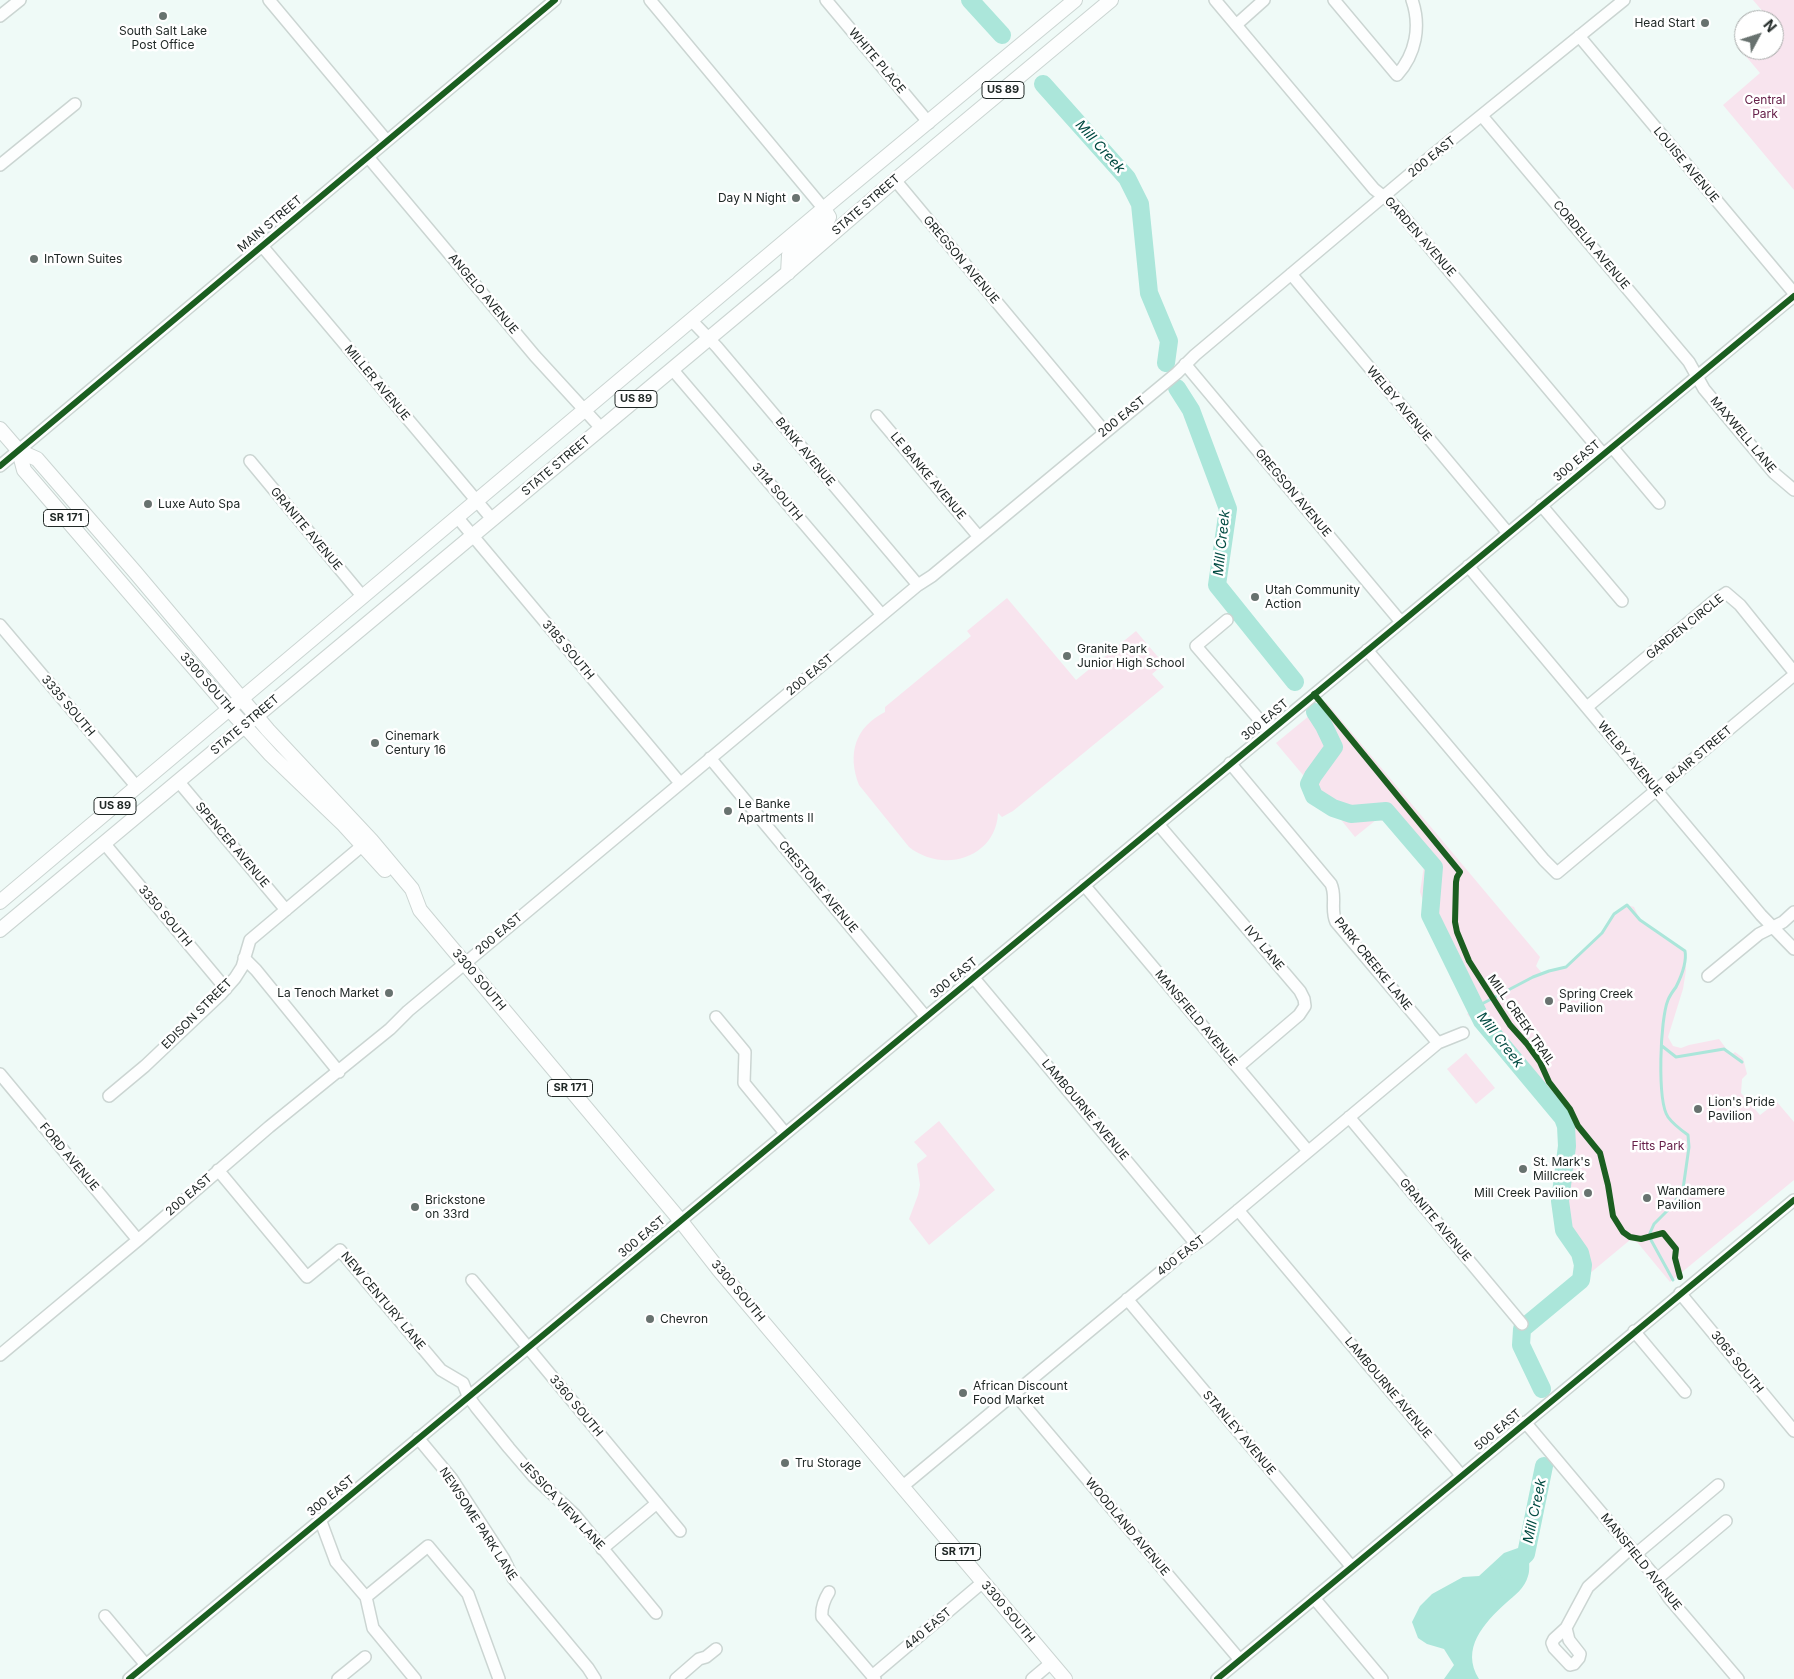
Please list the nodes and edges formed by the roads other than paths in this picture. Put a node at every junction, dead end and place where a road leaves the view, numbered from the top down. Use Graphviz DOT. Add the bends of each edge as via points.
graph roads {
  1 [pos="20,0"];
  2 [pos="268,0"];
  3 [pos="555,0"];
  4 [pos="650,0"];
  5 [pos="826,0"];
  6 [pos="1075,0"];
  7 [pos="1111,0"];
  8 [pos="1215,0"];
  9 [pos="1264,0"];
  10 [pos="1334,0"];
  11 [pos="1412,0"];
  12 [pos="1624,0"];
  13 [pos="0,16"];
  14 [pos="1236,25"];
  15 [pos="1579,36"];
  16 [pos="75,104"];
  17 [pos="1482,116"];
  18 [pos="929,123"];
  19 [pos="387,141"];
  20 [pos="368,157"];
  21 [pos="0,165"];
  22 [pos="895,180"];
  23 [pos="1384,196"];
  24 [pos="824,209"];
  25 [pos="262,246"];
  26 [pos="788,273"];
  27 [pos="1291,274"];
  28 [pos="1794,294"];
  29 [pos="692,321"];
  30 [pos="709,339"];
  31 [pos="1185,364"];
  32 [pos="672,370"];
  33 [pos="1697,376"];
  34 [pos="585,410"];
  35 [pos="877,416"];
  36 [pos="601,428"];
  37 [pos="0,429"];
  38 [pos="1105,432"];
  39 [pos="19,450"];
  40 [pos="1607,450"];
  41 [pos="250,461"];
  42 [pos="0,466"];
  43 [pos="1794,490"];
  44 [pos="476,501"];
  45 [pos="1659,503"];
  46 [pos="1541,505"];
  47 [pos="457,517"];
  48 [pos="492,519"];
  49 [pos="1508,533"];
  50 [pos="473,536"];
  51 [pos="979,537"];
  52 [pos="1468,566"];
  53 [pos="918,585"];
  54 [pos="363,597"];
  55 [pos="1622,601"];
  56 [pos="882,615"];
  57 [pos="1227,620"];
  58 [pos="1401,622"];
  59 [pos="0,625"];
  60 [pos="1367,650"];
  61 [pos="1794,674"];
  62 [pos="242,699"];
  63 [pos="1587,708"];
  64 [pos="230,710"];
  65 [pos="256,715"];
  66 [pos="244,725"];
  67 [pos="1269,732"];
  68 [pos="710,758"];
  69 [pos="1230,764"];
  70 [pos="178,781"];
  71 [pos="680,784"];
  72 [pos="137,787"];
  73 [pos="1656,790"];
  74 [pos="1158,824"];
  75 [pos="104,843"];
  76 [pos="363,845"];
  77 [pos="1084,885"];
  78 [pos="416,900"];
  79 [pos="0,902"];
  80 [pos="286,910"];
  81 [pos="1794,912"];
  82 [pos="1772,926"];
  83 [pos="0,930"];
  84 [pos="1794,949"];
  85 [pos="244,958"];
  86 [pos="465,963"];
  87 [pos="1708,976"];
  88 [pos="973,977"];
  89 [pos="226,989"];
  90 [pos="925,1016"];
  91 [pos="716,1017"];
  92 [pos="1463,1033"];
  93 [pos="1438,1043"];
  94 [pos="1238,1067"];
  95 [pos="338,1072"];
  96 [pos="0,1074"];
  97 [pos="109,1096"];
  98 [pos="1348,1117"];
  99 [pos="785,1133"];
  100 [pos="1308,1151"];
  101 [pos="218,1170"];
  102 [pos="1794,1200"];
  103 [pos="1238,1210"];
  104 [pos="680,1220"];
  105 [pos="138,1240"];
  106 [pos="1196,1244"];
  107 [pos="472,1280"];
  108 [pos="1680,1293"];
  109 [pos="1127,1300"];
  110 [pos="1522,1324"];
  111 [pos="1634,1331"];
  112 [pos="527,1347"];
  113 [pos="0,1355"];
  114 [pos="1685,1392"];
  115 [pos="1014,1394"];
  116 [pos="468,1396"];
  117 [pos="1525,1422"];
  118 [pos="1794,1431"];
  119 [pos="418,1438"];
  120 [pos="1461,1475"];
  121 [pos="1718,1485"];
  122 [pos="903,1486"];
  123 [pos="657,1503"];
  124 [pos="320,1519"];
  125 [pos="1726,1521"];
  126 [pos="680,1530"];
  127 [pos="602,1549"];
  128 [pos="1634,1551"];
  129 [pos="1351,1566"];
  130 [pos="1657,1579"];
  131 [pos="983,1582"];
  132 [pos="829,1592"];
  133 [pos="366,1597"];
  134 [pos="1314,1598"];
  135 [pos="656,1614"];
  136 [pos="105,1616"];
  137 [pos="1566,1628"];
  138 [pos="716,1648"];
  139 [pos="365,1657"];
  140 [pos="1240,1660"];
  141 [pos="1051,1663"];
  142 [pos="146,1665"];
  143 [pos="874,1677"];
  144 [pos="129,1679"];
  145 [pos="338,1679"];
  146 [pos="415,1679"];
  147 [pos="499,1679"];
  148 [pos="596,1679"];
  149 [pos="676,1679"];
  150 [pos="1032,1679"];
  151 [pos="1065,1679"];
  152 [pos="1217,1679"];
  153 [pos="1382,1679"];
  154 [pos="1738,1679"];
  1 -- 13 [label="street"];
  2 -- 19 [label="street"];
  3 -- 19 [label="street, MAIN STREET"];
  4 -- 24 [label="street"];
  5 -- 18 [label="street, WHITE PLACE"];
  6 -- 18 [label="main road, STATE STREET / US 89"];
  7 -- 22 [label="main road, STATE STREET / US 89"];
  8 -- 14 [label="street, GARDEN AVENUE"];
  9 -- 14 [label="street"];
  10 -- 11 [label="street" via="1397,75 1407,62 1414,44 1417,25"];
  12 -- 15 [label="street, 200 EAST"];
  14 -- 23 [label="street, GARDEN AVENUE" via="1374,190"];
  15 -- 17 [label="street, 200 EAST"];
  15 -- 28 [label="street, LOUISE AVENUE"];
  16 -- 21 [label="street"];
  17 -- 23 [label="street, 200 EAST"];
  17 -- 33 [label="street, CORDELIA AVENUE" via="1689,362"];
  18 -- 24 [label="main road, STATE STREET / US 89"];
  19 -- 20 [label="street, MAIN STREET"];
  20 -- 25 [label="street, MAIN STREET"];
  20 -- 34 [label="street, ANGELO AVENUE" via="535,356"];
  22 -- 26 [label="main road, STATE STREET / US 89"];
  22 -- 38 [label="street, GREGSON AVENUE"];
  23 -- 27 [label="street, 200 EAST"];
  23 -- 40 [label="street, GARDEN AVENUE"];
  24 -- 26 [label="main road" via="829,217 826,223 789,255"];
  24 -- 29 [label="main road, STATE STREET / US 89"];
  25 -- 39 [label="street, MAIN STREET"];
  25 -- 44 [label="street, MILLER AVENUE"];
  26 -- 30 [label="main road, STATE STREET / US 89"];
  27 -- 31 [label="street, 200 EAST"];
  27 -- 49 [label="street, WELBY AVENUE"];
  28 -- 33 [label="street, 300 EAST"];
  29 -- 30 [label="street, BANK AVENUE"];
  29 -- 34 [label="main road, STATE STREET / US 89"];
  30 -- 32 [label="main road, STATE STREET / US 89"];
  30 -- 53 [label="street, BANK AVENUE"];
  31 -- 38 [label="street, 200 EAST"];
  31 -- 58 [label="street, GREGSON AVENUE"];
  32 -- 36 [label="main road, STATE STREET / US 89"];
  32 -- 56 [label="street, 3114 SOUTH"];
  33 -- 40 [label="street, 300 EAST"];
  33 -- 43 [label="street, MAXWELL LANE" via="1704,389 1774,473"];
  34 -- 36 [label="street, ANGELO AVENUE"];
  34 -- 44 [label="main road, STATE STREET / US 89"];
  35 -- 51 [label="street, LE BANKE AVENUE"];
  36 -- 48 [label="main road, STATE STREET / US 89"];
  37 -- 39 [label="main road, 3300 SOUTH / SR 171"];
  38 -- 51 [label="street, 200 EAST"];
  39 -- 42 [label="street, MAIN STREET"];
  39 -- 62 [label="main road, 3300 SOUTH / SR 171" via="37,459"];
  39 -- 64 [label="main road, 3300 SOUTH / SR 171" via="24,470"];
  40 -- 45 [label="street, GARDEN AVENUE"];
  40 -- 46 [label="street, 300 EAST"];
  41 -- 54 [label="street, GRANITE AVENUE"];
  44 -- 47 [label="main road, STATE STREET / US 89"];
  44 -- 48 [label="street, MILLER AVENUE"];
  46 -- 49 [label="street, 300 EAST"];
  46 -- 55 [label="street"];
  47 -- 50 [label="street, 3185 SOUTH"];
  47 -- 54 [label="main road, STATE STREET / US 89"];
  48 -- 50 [label="main road, STATE STREET / US 89"];
  49 -- 52 [label="street, 300 EAST"];
  50 -- 65 [label="main road, STATE STREET / US 89"];
  50 -- 71 [label="street, 3185 SOUTH"];
  51 -- 53 [label="street, 200 EAST"];
  52 -- 58 [label="street, 300 EAST"];
  52 -- 63 [label="street, WELBY AVENUE"];
  53 -- 56 [label="street, 200 EAST"];
  54 -- 62 [label="main road, STATE STREET / US 89"];
  56 -- 68 [label="street, 200 EAST"];
  57 -- 67 [label="street" via="1196,646"];
  58 -- 60 [label="street, 300 EAST"];
  59 -- 72 [label="street, 3335 SOUTH"];
  60 -- 67 [label="street, 300 EAST"];
  60 -- 73 [label="street, BLAIR STREET" via="1557,873"];
  61 -- 63 [label="street, GARDEN CIRCLE" via="1740,605 1726,593"];
  61 -- 73 [label="street, BLAIR STREET"];
  62 -- 64 [label="main road, STATE STREET / US 89"];
  62 -- 65 [label="main road, 3300 SOUTH / SR 171"];
  63 -- 73 [label="street, WELBY AVENUE"];
  64 -- 66 [label="main road, 3300 SOUTH / SR 171"];
  64 -- 72 [label="main road, STATE STREET / US 89"];
  65 -- 66 [label="main road, STATE STREET / US 89"];
  65 -- 78 [label="main road, 3300 SOUTH / SR 171" via="371,840 412,889"];
  66 -- 70 [label="main road, STATE STREET / US 89"];
  66 -- 76 [label="main road, 3300 SOUTH / SR 171"];
  67 -- 69 [label="street, 300 EAST"];
  68 -- 71 [label="street, 200 EAST"];
  68 -- 90 [label="street, CRESTONE AVENUE"];
  69 -- 74 [label="street, 300 EAST"];
  69 -- 93 [label="street, PARK CREEKE LANE" via="1331,884 1336,922"];
  70 -- 75 [label="main road, STATE STREET / US 89"];
  70 -- 80 [label="street, SPENCER AVENUE"];
  71 -- 86 [label="street, 200 EAST"];
  72 -- 79 [label="main road, STATE STREET / US 89"];
  73 -- 82 [label="street, WELBY AVENUE"];
  74 -- 77 [label="street, 300 EAST"];
  74 -- 94 [label="street, IVY LANE" via="1304,999 1305,1006 1299,1015"];
  75 -- 83 [label="main road, STATE STREET / US 89"];
  75 -- 89 [label="street, 3350 SOUTH"];
  76 -- 78 [label="main road, 3300 SOUTH / SR 171" via="406,895"];
  76 -- 80 [label="street, EDISON STREET"];
  77 -- 88 [label="street, 300 EAST"];
  77 -- 94 [label="street, MANSFIELD AVENUE"];
  78 -- 86 [label="main road, 3300 SOUTH / SR 171" via="420,910"];
  80 -- 85 [label="street, EDISON STREET" via="250,940"];
  81 -- 82 [label="street" via="1783,922"];
  82 -- 84 [label="street, WELBY AVENUE"];
  82 -- 87 [label="street"];
  85 -- 89 [label="street, EDISON STREET" via="242,967"];
  85 -- 95 [label="street"];
  86 -- 95 [label="street, 200 EAST"];
  86 -- 104 [label="main road, 3300 SOUTH / SR 171"];
  88 -- 90 [label="street, 300 EAST"];
  88 -- 106 [label="street, LAMBOURNE AVENUE"];
  89 -- 97 [label="street, EDISON STREET"];
  90 -- 99 [label="street, 300 EAST"];
  91 -- 99 [label="street" via="745,1052 744,1083"];
  92 -- 93 [label="street, 400 EAST"];
  93 -- 98 [label="street, 400 EAST"];
  94 -- 100 [label="street, MANSFIELD AVENUE"];
  95 -- 101 [label="street, 200 EAST"];
  96 -- 105 [label="street, FORD AVENUE"];
  98 -- 100 [label="street, 400 EAST"];
  98 -- 110 [label="street, GRANITE AVENUE"];
  99 -- 104 [label="street, 300 EAST"];
  100 -- 103 [label="street, 400 EAST"];
  101 -- 105 [label="street, 200 EAST"];
  101 -- 116 [label="street, NEW CENTURY LANE" via="307,1278 340,1250 441,1370 463,1383"];
  102 -- 108 [label="street, 500 EAST"];
  103 -- 106 [label="street, 400 EAST"];
  103 -- 120 [label="street, LAMBOURNE AVENUE"];
  104 -- 112 [label="street, 300 EAST"];
  104 -- 122 [label="main road, 3300 SOUTH / SR 171"];
  105 -- 113 [label="street, 200 EAST"];
  106 -- 109 [label="street, 400 EAST"];
  107 -- 112 [label="street, 3360 SOUTH"];
  108 -- 111 [label="street, 500 EAST"];
  108 -- 118 [label="street, 3065 SOUTH"];
  109 -- 115 [label="street, 400 EAST"];
  109 -- 129 [label="street, STANLEY AVENUE"];
  111 -- 114 [label="street"];
  111 -- 117 [label="street, 500 EAST"];
  112 -- 116 [label="street, 300 EAST"];
  112 -- 123 [label="street, 3360 SOUTH"];
  115 -- 122 [label="street, 400 EAST"];
  115 -- 140 [label="street, WOODLAND AVENUE"];
  116 -- 119 [label="street, 300 EAST"];
  116 -- 127 [label="street, JESSICA VIEW LANE" via="533,1476 569,1510"];
  117 -- 120 [label="street, 500 EAST"];
  117 -- 128 [label="street, MANSFIELD AVENUE"];
  119 -- 124 [label="street, 300 EAST"];
  119 -- 148 [label="street, NEWSOME PARK LANE" via="452,1479 513,1578"];
  120 -- 129 [label="street, 500 EAST"];
  121 -- 128 [label="street"];
  122 -- 131 [label="main road, 3300 SOUTH / SR 171"];
  123 -- 126 [label="street, 3360 SOUTH"];
  123 -- 127 [label="street"];
  124 -- 133 [label="street" via="336,1562"];
  124 -- 142 [label="street, 300 EAST"];
  125 -- 130 [label="street"];
  127 -- 135 [label="street, JESSICA VIEW LANE"];
  128 -- 130 [label="street, MANSFIELD AVENUE"];
  128 -- 137 [label="street" via="1588,1587"];
  129 -- 134 [label="street, 500 EAST"];
  130 -- 154 [label="street, MANSFIELD AVENUE" via="1669,1598"];
  131 -- 141 [label="main road, 3300 SOUTH / SR 171"];
  131 -- 143 [label="street, 440 EAST"];
  132 -- 143 [label="street" via="824,1600 822,1617"];
  133 -- 146 [label="street" via="373,1628"];
  133 -- 147 [label="street" via="428,1546 468,1594"];
  134 -- 140 [label="street, 500 EAST"];
  134 -- 153 [label="street"];
  136 -- 142 [label="street"];
  138 -- 149 [label="street"];
  139 -- 145 [label="street"];
  140 -- 152 [label="street, 500 EAST"];
  141 -- 150 [label="street"];
  141 -- 151 [label="main road, 3300 SOUTH / SR 171"];
  142 -- 144 [label="street, 300 EAST"];
}
